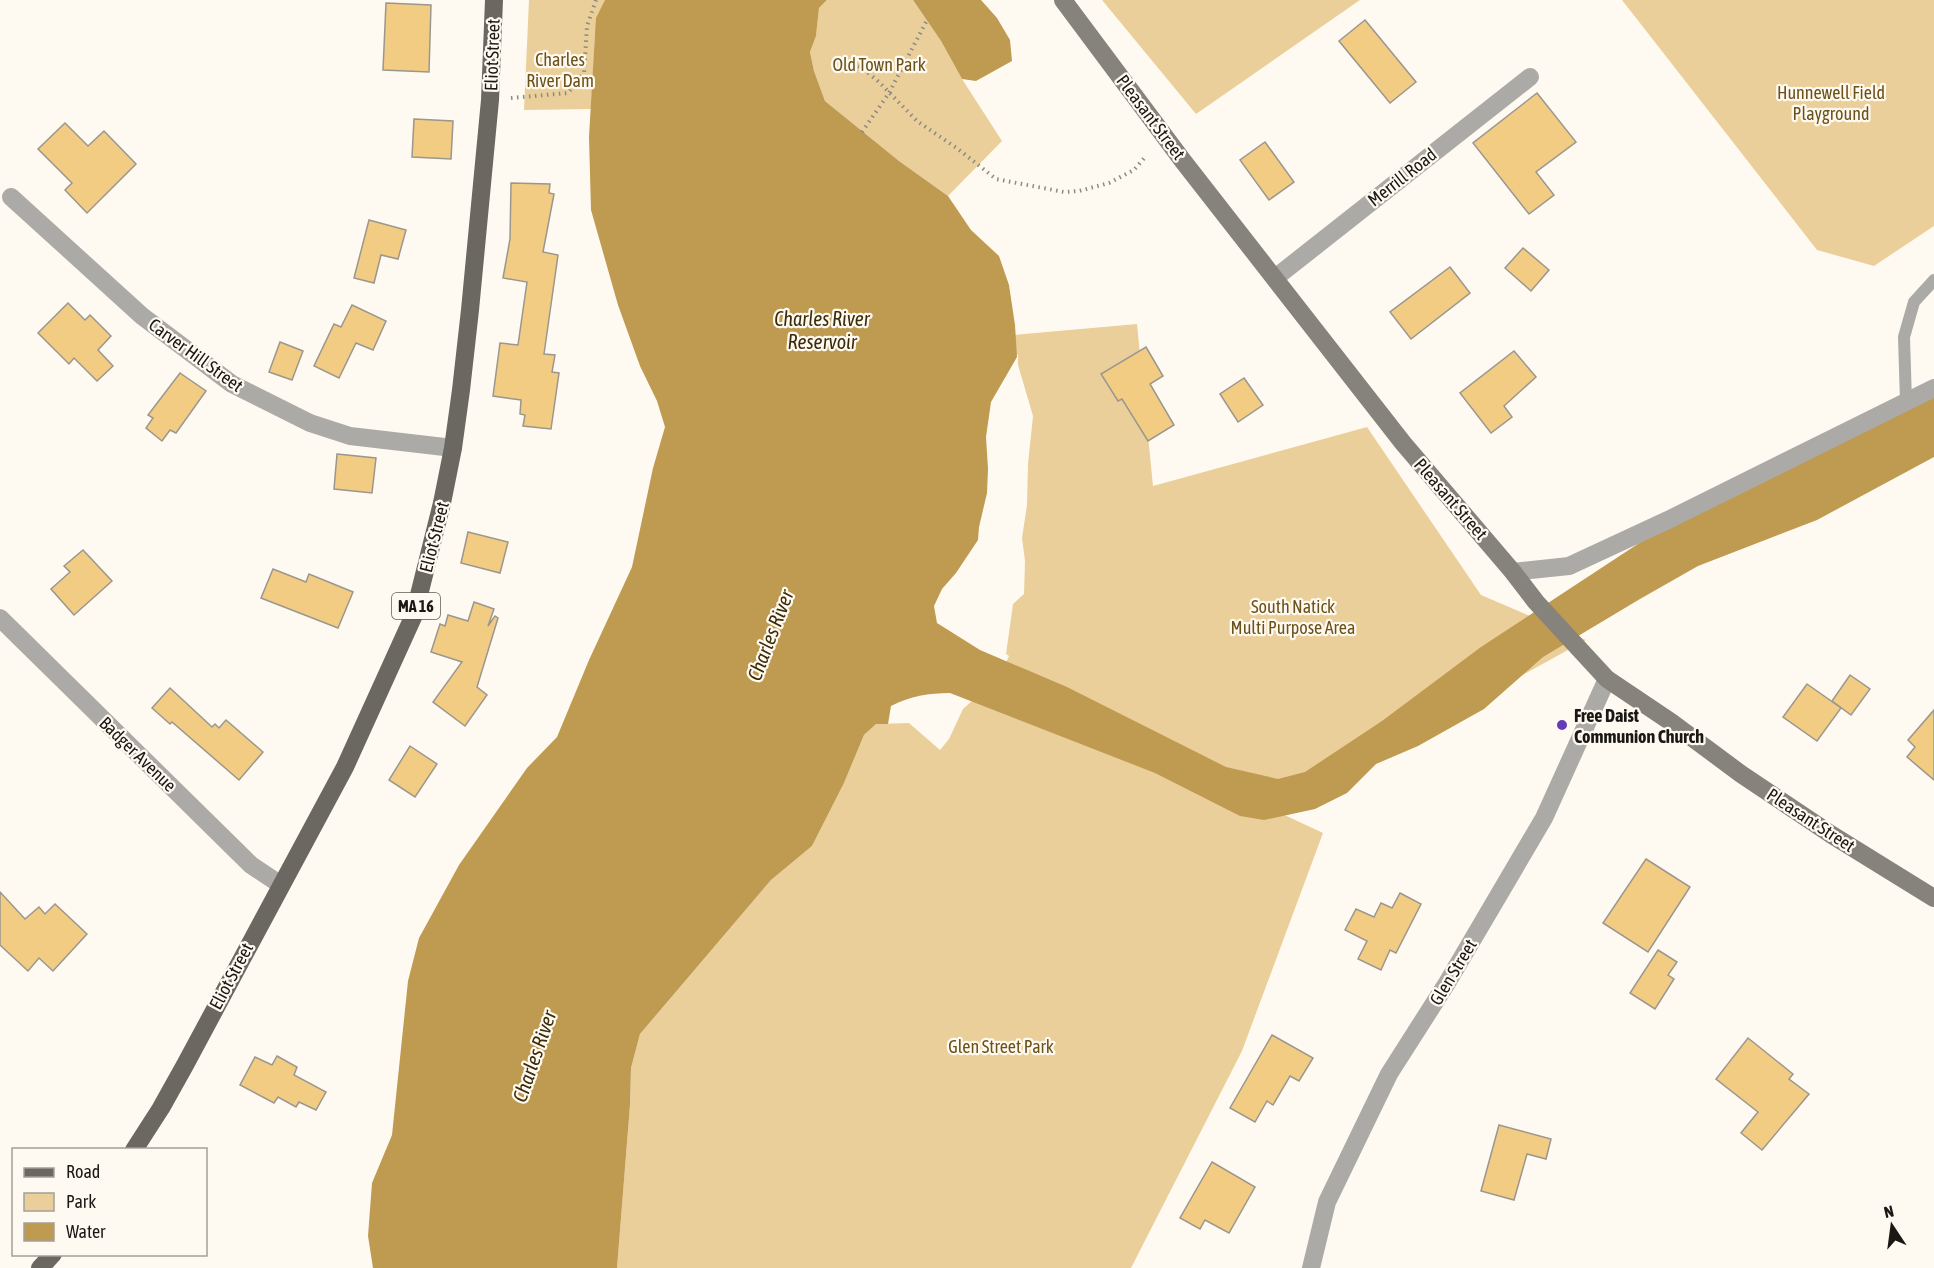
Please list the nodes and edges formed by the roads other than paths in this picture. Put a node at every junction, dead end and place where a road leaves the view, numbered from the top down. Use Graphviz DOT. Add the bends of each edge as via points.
graph roads {
  1 [pos="494,0"];
  2 [pos="1063,0"];
  3 [pos="1530,77"];
  4 [pos="11,197"];
  5 [pos="1275,278"];
  6 [pos="1934,280"];
  7 [pos="1934,388"];
  8 [pos="1906,402"];
  9 [pos="453,448"];
  10 [pos="1513,572"];
  11 [pos="0,618"];
  12 [pos="1607,679"];
  13 [pos="281,885"];
  14 [pos="1934,898"];
  15 [pos="135,1148"];
  16 [pos="51,1256"];
  17 [pos="40,1268"];
  18 [pos="1311,1268"];
  1 -- 9 [label="main road, Eliot Street / MA 16" via="490,100"];
  2 -- 5 [label="main road, Pleasant Street"];
  3 -- 5 [label="street, Merrill Road"];
  4 -- 9 [label="street, Carver Hill Street" via="142,316 232,384 310,423 350,436"];
  5 -- 10 [label="main road, Pleasant Street" via="1403,443"];
  6 -- 8 [label="lane" via="1914,302 1904,337"];
  7 -- 8 [label="street"];
  8 -- 10 [label="street" via="1569,566"];
  9 -- 13 [label="main road, Eliot Street / MA 16" via="414,615 345,767"];
  10 -- 12 [label="main road, Pleasant Street"];
  11 -- 13 [label="street, Badger Avenue" via="251,865"];
  12 -- 14 [label="main road, Pleasant Street" via="1832,835"];
  12 -- 18 [label="street, Glen Street" via="1544,818 1389,1074 1327,1202"];
  13 -- 15 [label="main road, Eliot Street / MA 16" via="185,1065"];
  16 -- 17 [label="main road"];
}
